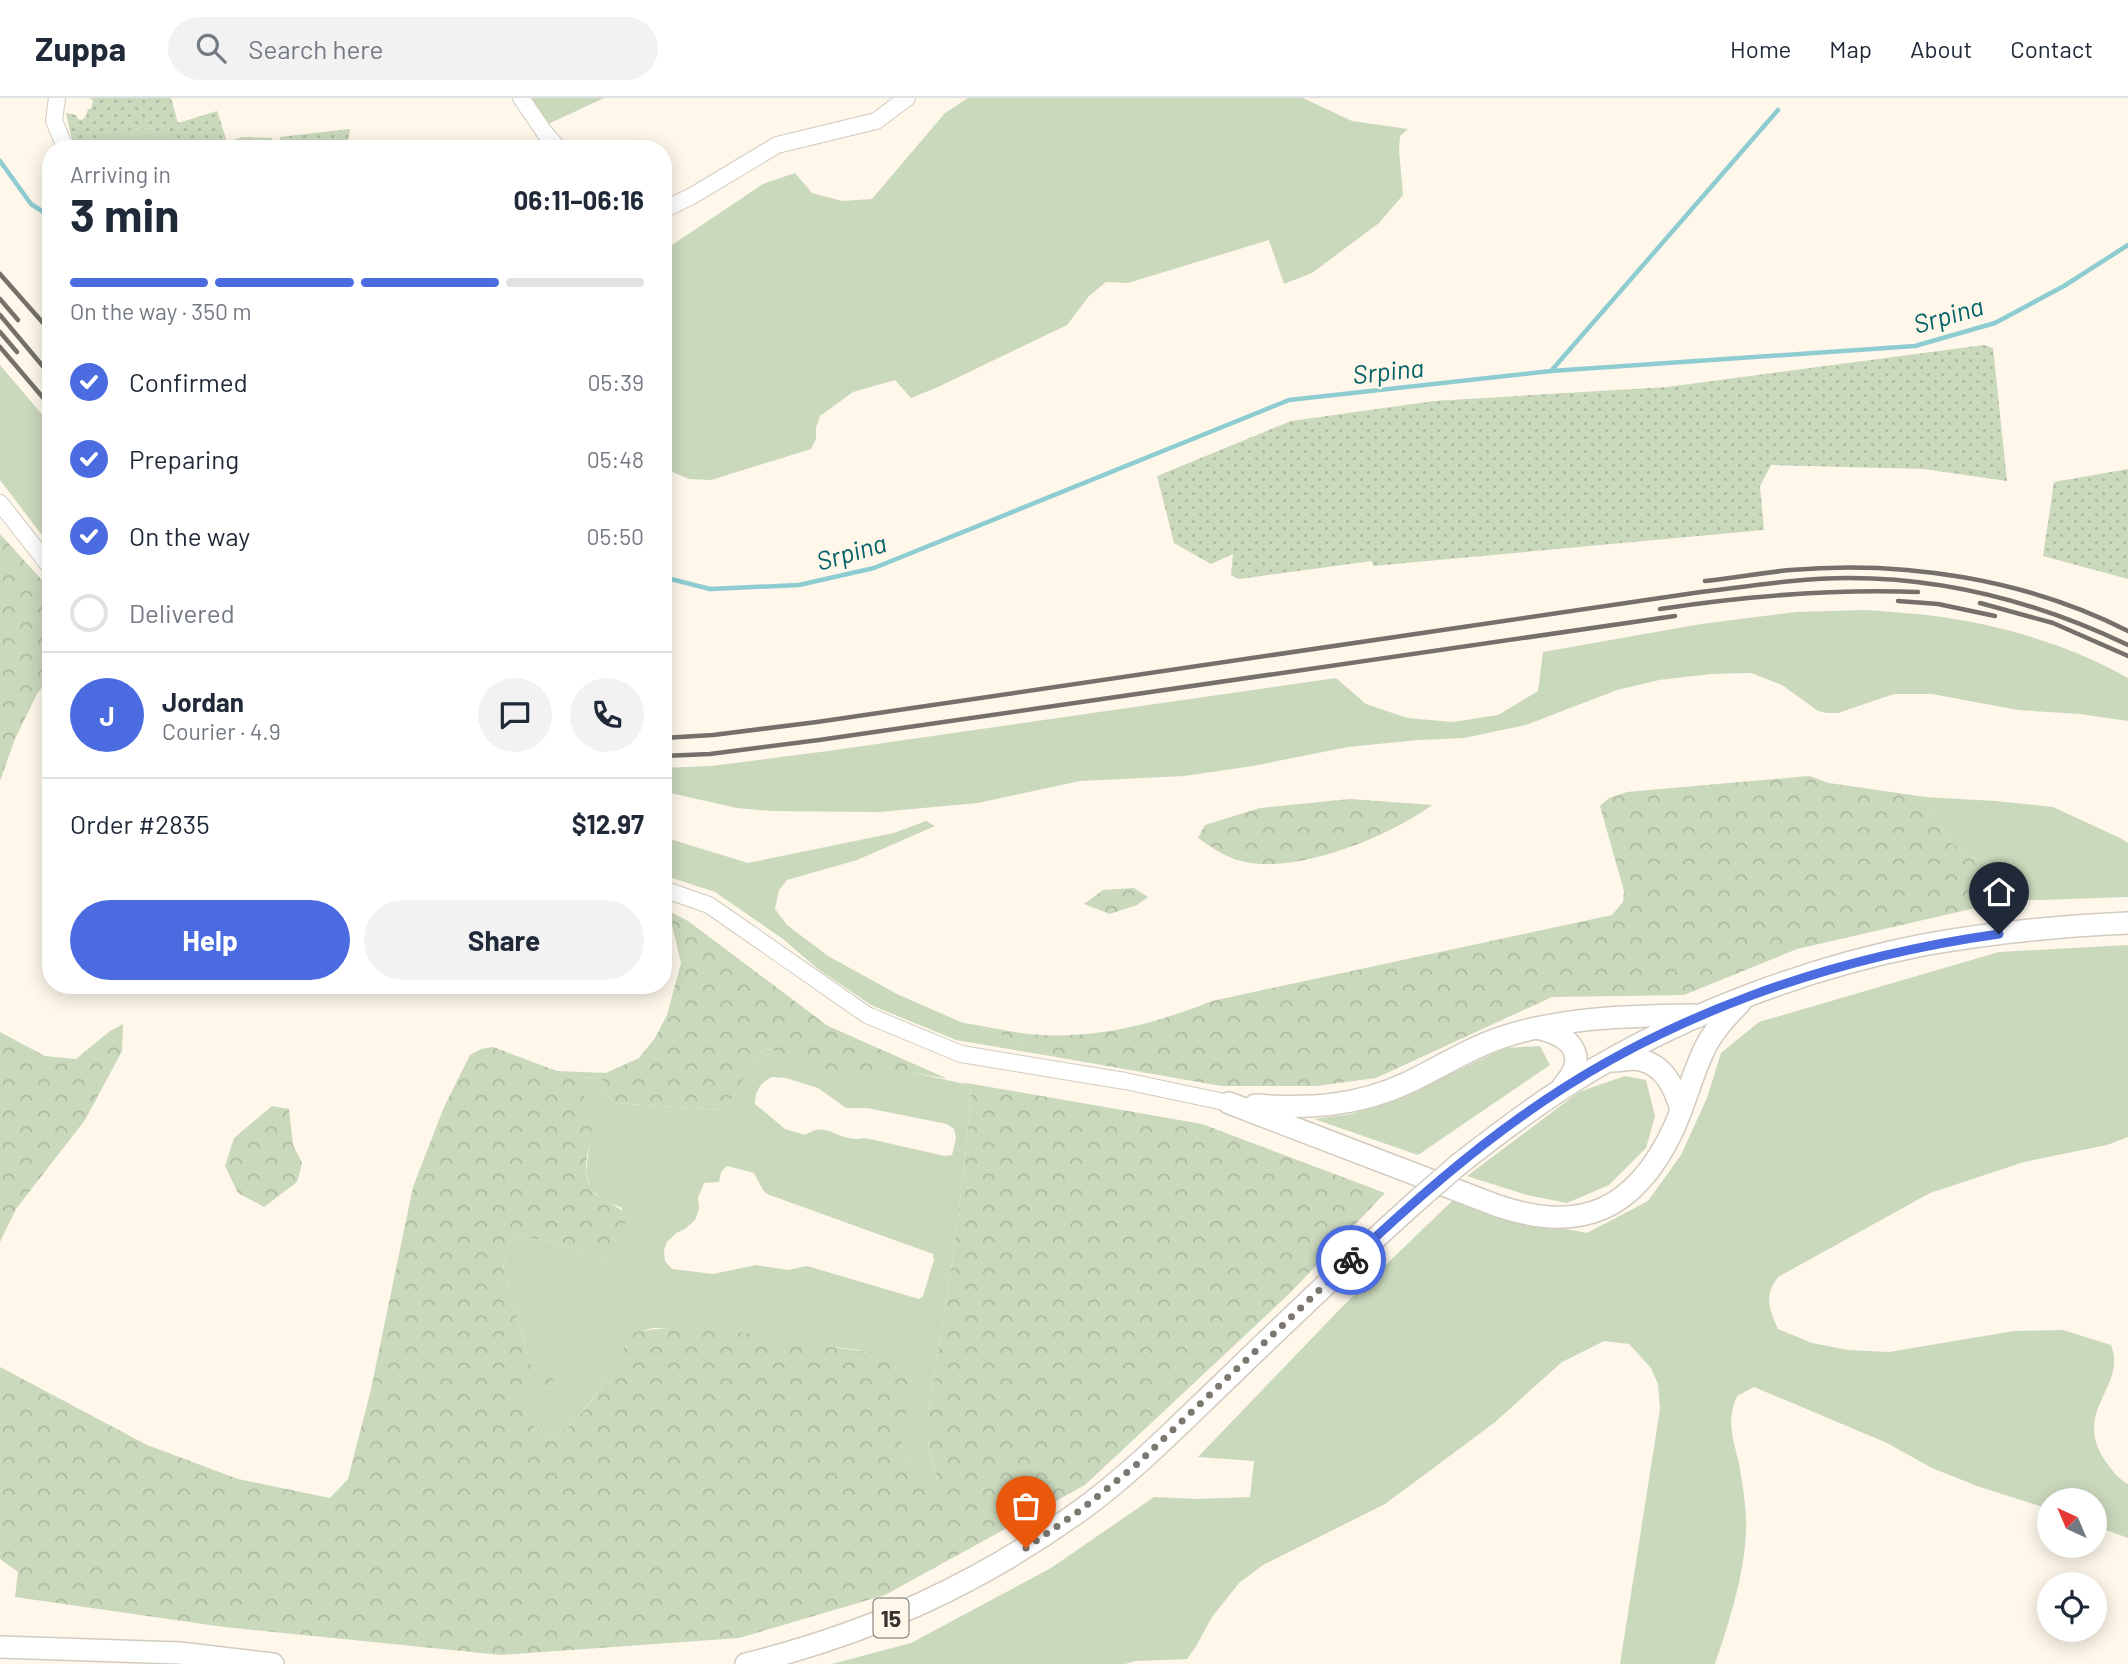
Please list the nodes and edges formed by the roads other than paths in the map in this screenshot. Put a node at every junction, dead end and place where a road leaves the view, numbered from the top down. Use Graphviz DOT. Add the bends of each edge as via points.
graph roads {
  1 [pos="57,98"];
  2 [pos="522,98"];
  3 [pos="907,98"];
  4 [pos="62,140"];
  5 [pos="551,140"];
  6 [pos="672,206"];
  7 [pos="0,503"];
  8 [pos="42,557"];
  9 [pos="672,892"];
  10 [pos="2128,923"];
  11 [pos="1743,999"];
  12 [pos="1702,1015"];
  13 [pos="1534,1028"];
  14 [pos="1607,1062"];
  15 [pos="1558,1091"];
  16 [pos="1229,1103"];
  17 [pos="1681,1110"];
  18 [pos="0,1647"];
  19 [pos="273,1664"];
  20 [pos="746,1664"];
  1 -- 4 [label="street" via="54,121"];
  2 -- 5 [label="street"];
  3 -- 6 [label="street" via="876,121 777,145"];
  7 -- 8 [label="street"];
  9 -- 16 [label="street" via="709,905 867,1015 961,1054"];
  10 -- 11 [label="main road, 15" via="1920,946 1825,970"];
  11 -- 12 [label="main road, 15"];
  11 -- 17 [label="main road" via="1704,1049"];
  12 -- 13 [label="main road" via="1558,1022"];
  12 -- 14 [label="main road, 15"];
  13 -- 15 [label="main road" via="1562,1036 1576,1053 1572,1076"];
  13 -- 16 [label="main road" via="1500,1038 1363,1100 1319,1107"];
  14 -- 15 [label="main road, 15"];
  14 -- 17 [label="main road" via="1640,1060 1655,1068 1670,1080"];
  15 -- 20 [label="main road, 15, bridge" via="1420,1198 1136,1465 1082,1509 1026,1548 926,1603 825,1643"];
  16 -- 17 [label="main road" via="1498,1206 1553,1219 1599,1210 1635,1186 1653,1167"];
  18 -- 19 [label="main road" via="180,1653"];
}
